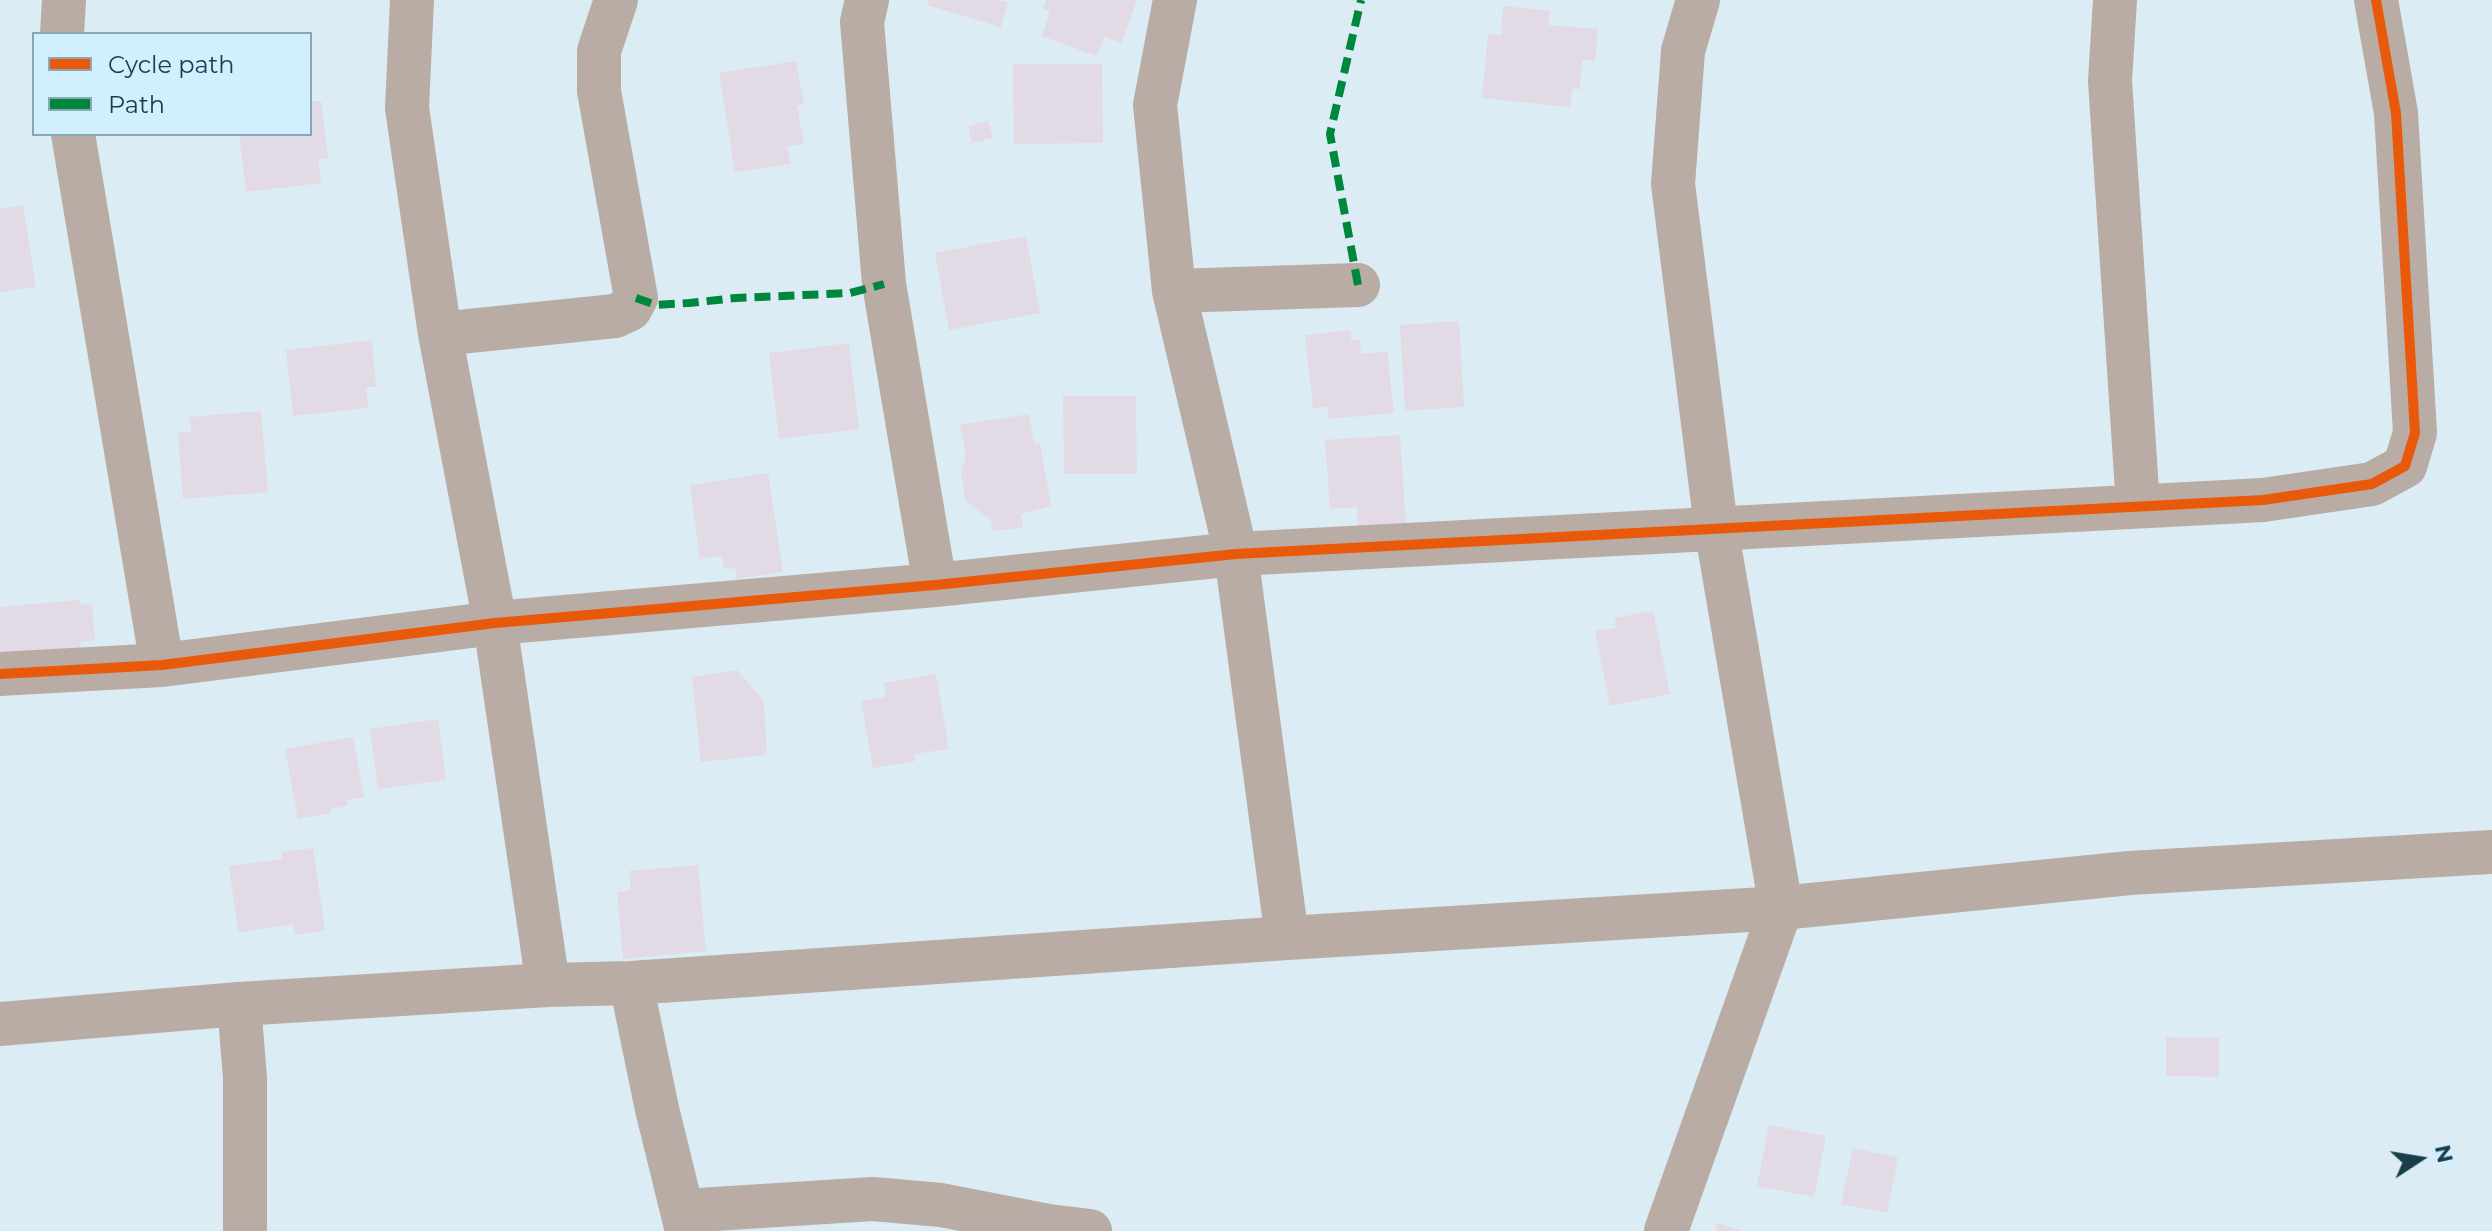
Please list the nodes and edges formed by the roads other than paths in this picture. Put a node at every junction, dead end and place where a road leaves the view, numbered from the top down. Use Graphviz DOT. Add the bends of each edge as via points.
graph roads {
  1 [pos="64,0"];
  2 [pos="412,0"];
  3 [pos="616,0"];
  4 [pos="867,0"];
  5 [pos="1175,0"];
  6 [pos="1698,0"];
  7 [pos="2115,0"];
  8 [pos="2376,0"];
  9 [pos="62,32"];
  10 [pos="73,136"];
  11 [pos="1358,285"];
  12 [pos="1174,291"];
  13 [pos="440,334"];
  14 [pos="2138,506"];
  15 [pos="1716,527"];
  16 [pos="1236,554"];
  17 [pos="935,585"];
  18 [pos="495,623"];
  19 [pos="162,665"];
  20 [pos="0,674"];
  21 [pos="2492,852"];
  22 [pos="1781,908"];
  23 [pos="1287,938"];
  24 [pos="631,983"];
  25 [pos="548,985"];
  26 [pos="239,1004"];
  27 [pos="0,1024"];
  28 [pos="685,1221"];
  29 [pos="1063,1229"];
  30 [pos="245,1231"];
  31 [pos="1666,1231"];
  1 -- 9 [label="street"];
  2 -- 13 [label="street" via="407,108"];
  3 -- 13 [label="street" via="599,51 599,91 636,298 630,309 615,316"];
  4 -- 17 [label="street" via="862,22 884,284"];
  5 -- 12 [label="street" via="1155,105"];
  6 -- 15 [label="street" via="1683,51 1673,184"];
  7 -- 14 [label="street" via="2110,81"];
  8 -- 14 [label="street" via="2397,128 2415,433 2405,466 2372,484 2263,500"];
  10 -- 19 [label="street"];
  11 -- 12 [label="street"];
  12 -- 16 [label="street"];
  13 -- 18 [label="street"];
  14 -- 15 [label="street"];
  15 -- 16 [label="street"];
  15 -- 22 [label="street"];
  16 -- 17 [label="street"];
  16 -- 23 [label="street"];
  17 -- 18 [label="street"];
  18 -- 19 [label="street"];
  18 -- 25 [label="street"];
  19 -- 20 [label="street"];
  21 -- 22 [label="street" via="2130,873"];
  22 -- 23 [label="street"];
  22 -- 31 [label="street"];
  23 -- 24 [label="street"];
  24 -- 25 [label="street"];
  24 -- 28 [label="street"];
  25 -- 26 [label="street"];
  26 -- 27 [label="street"];
  26 -- 30 [label="street" via="245,1078"];
  28 -- 29 [label="street" via="873,1199 941,1205"];
}
